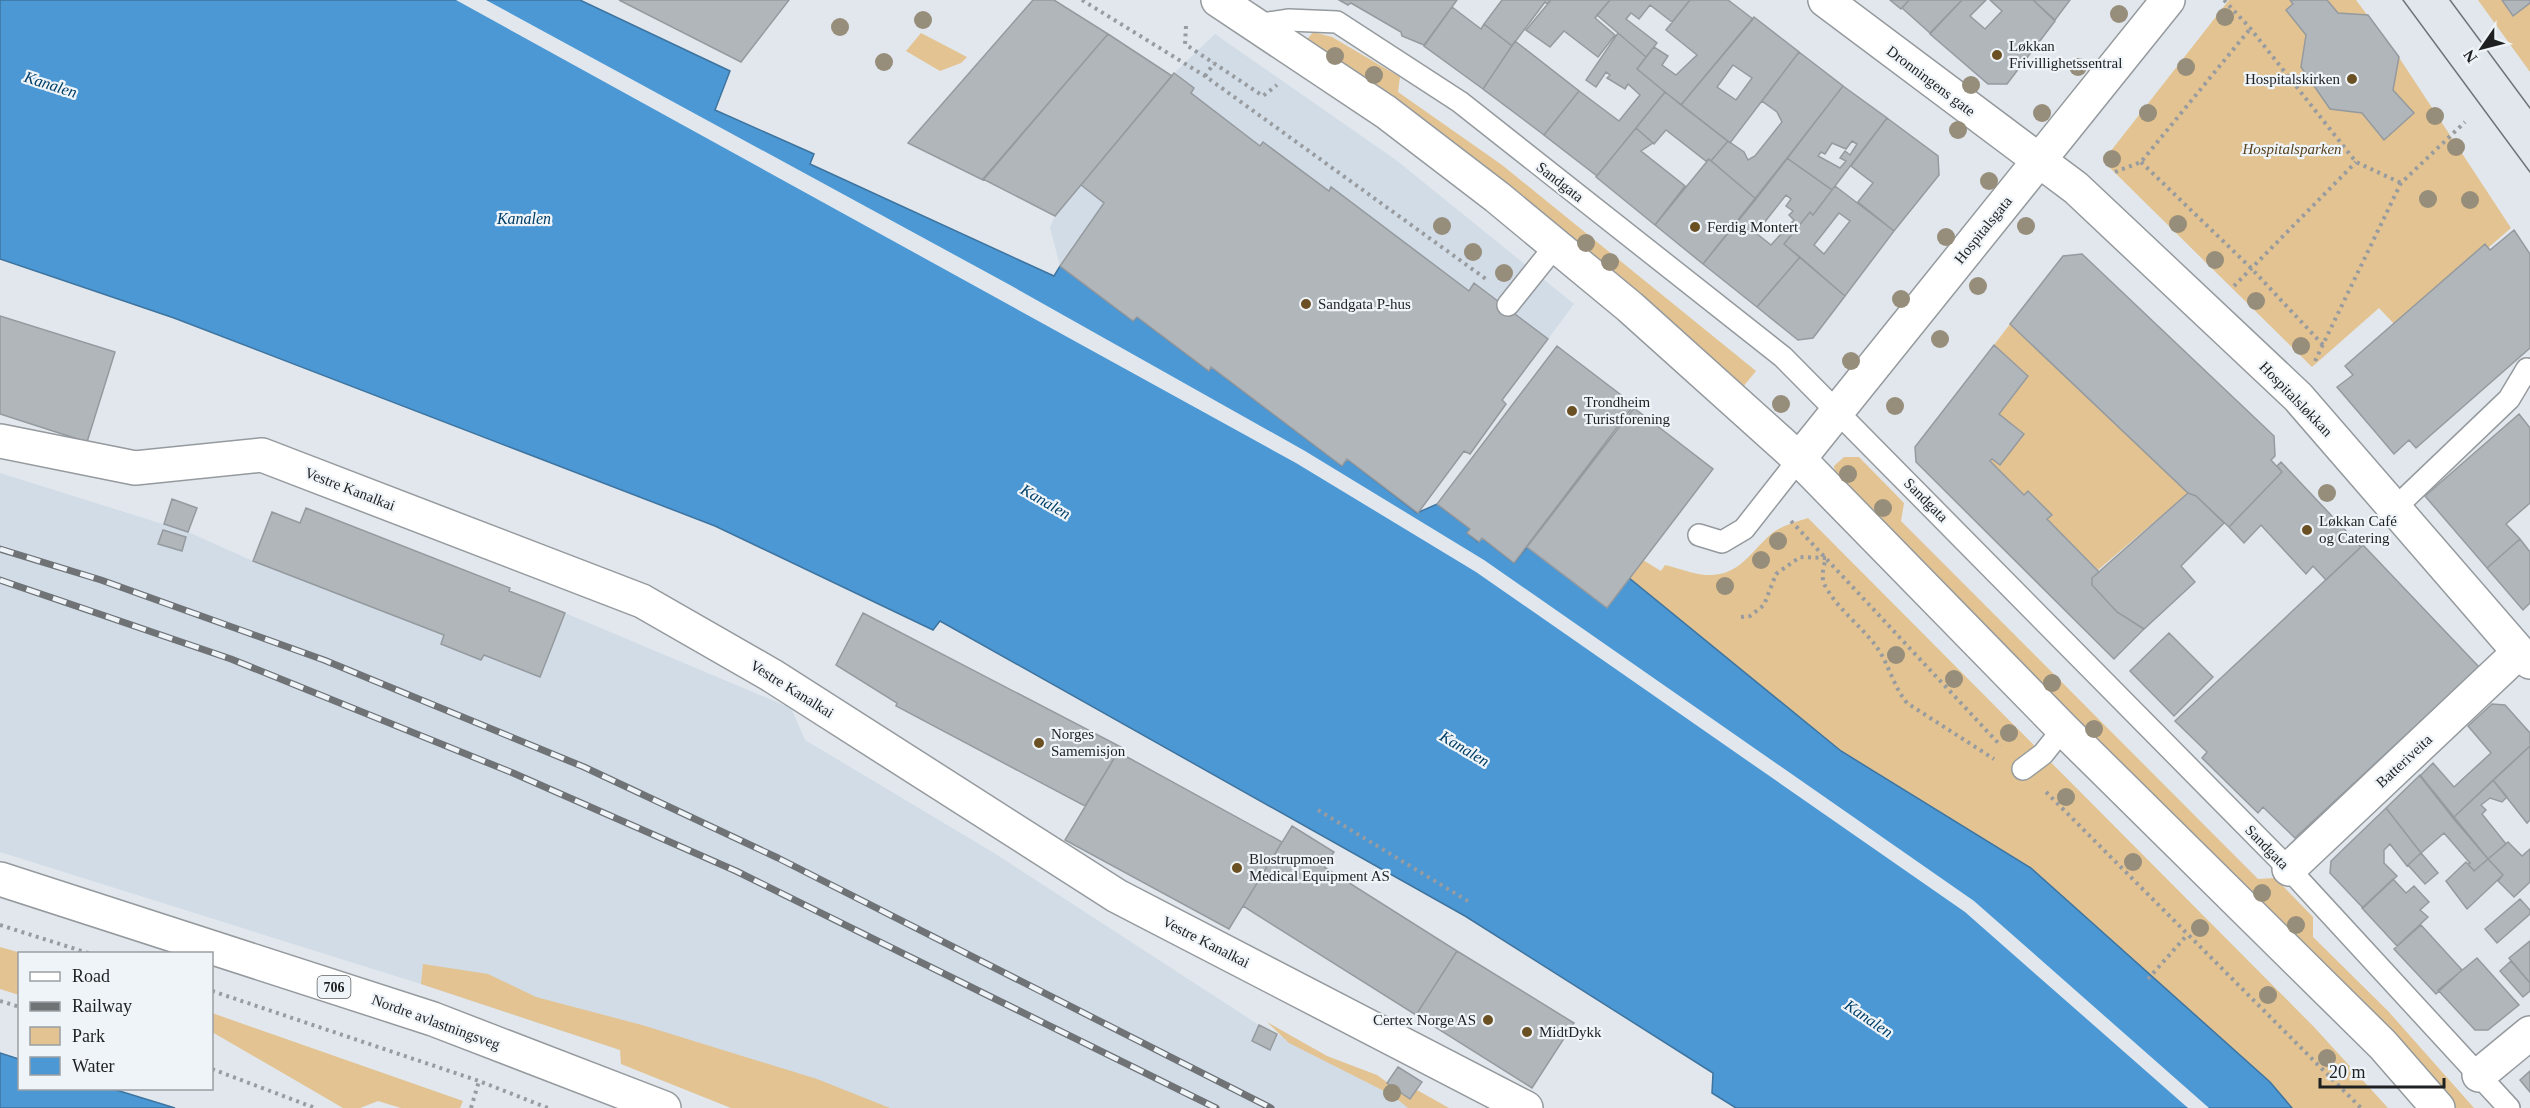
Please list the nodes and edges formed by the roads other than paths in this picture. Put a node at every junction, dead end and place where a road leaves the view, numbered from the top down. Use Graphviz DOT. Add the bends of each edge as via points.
graph roads {
  1 [pos="1218,0"];
  2 [pos="1825,0"];
  3 [pos="2168,0"];
  4 [pos="1256,24"];
  5 [pos="2038,161"];
  6 [pos="1556,244"];
  7 [pos="1513,299"];
  8 [pos="2527,369"];
  9 [pos="1838,411"];
  10 [pos="0,441"];
  11 [pos="1799,459"];
  12 [pos="2394,509"];
  13 [pos="1699,535"];
  14 [pos="2524,657"];
  15 [pos="2063,729"];
  16 [pos="2023,770"];
  17 [pos="2289,869"];
  18 [pos="0,879"];
  19 [pos="2530,1033"];
  20 [pos="2480,1075"];
  21 [pos="664,1108"];
  22 [pos="1526,1108"];
  23 [pos="2438,1108"];
  24 [pos="2509,1108"];
  1 -- 4 [label="main road"];
  2 -- 5 [label="main road, Dronningens gate"];
  3 -- 5 [label="main road, Hospitalsgata"];
  4 -- 6 [label="main road" via="1386,112"];
  4 -- 9 [label="lane, Sandgata" via="1288,20 1337,22 1460,102 1783,357"];
  5 -- 9 [label="main road, Hospitalsgata"];
  5 -- 12 [label="main road, Hospitalsløkkan" via="2076,188 2298,397"];
  6 -- 7 [label="lane"];
  6 -- 11 [label="main road"];
  8 -- 12 [label="lane" via="2510,399"];
  9 -- 11 [label="main road, Hospitalsgata"];
  9 -- 17 [label="lane, Sandgata"];
  10 -- 22 [label="main road, Vestre Kanalkai" via="135,468 262,455 642,601 771,675 1117,896"];
  11 -- 13 [label="lane" via="1744,529 1722,542"];
  11 -- 15 [label="main road"];
  12 -- 14 [label="main road, Hospitalsløkkan"];
  14 -- 17 [label="main road, Batteriveita"];
  15 -- 16 [label="lane" via="2043,754"];
  15 -- 23 [label="main road" via="2383,1045"];
  17 -- 20 [label="lane, Sandgata"];
  18 -- 21 [label="main road, Nordre avlastningsveg / 706" via="433,1019"];
  19 -- 20 [label="main road"];
  20 -- 24 [label="lane, Sandgata"];
}
